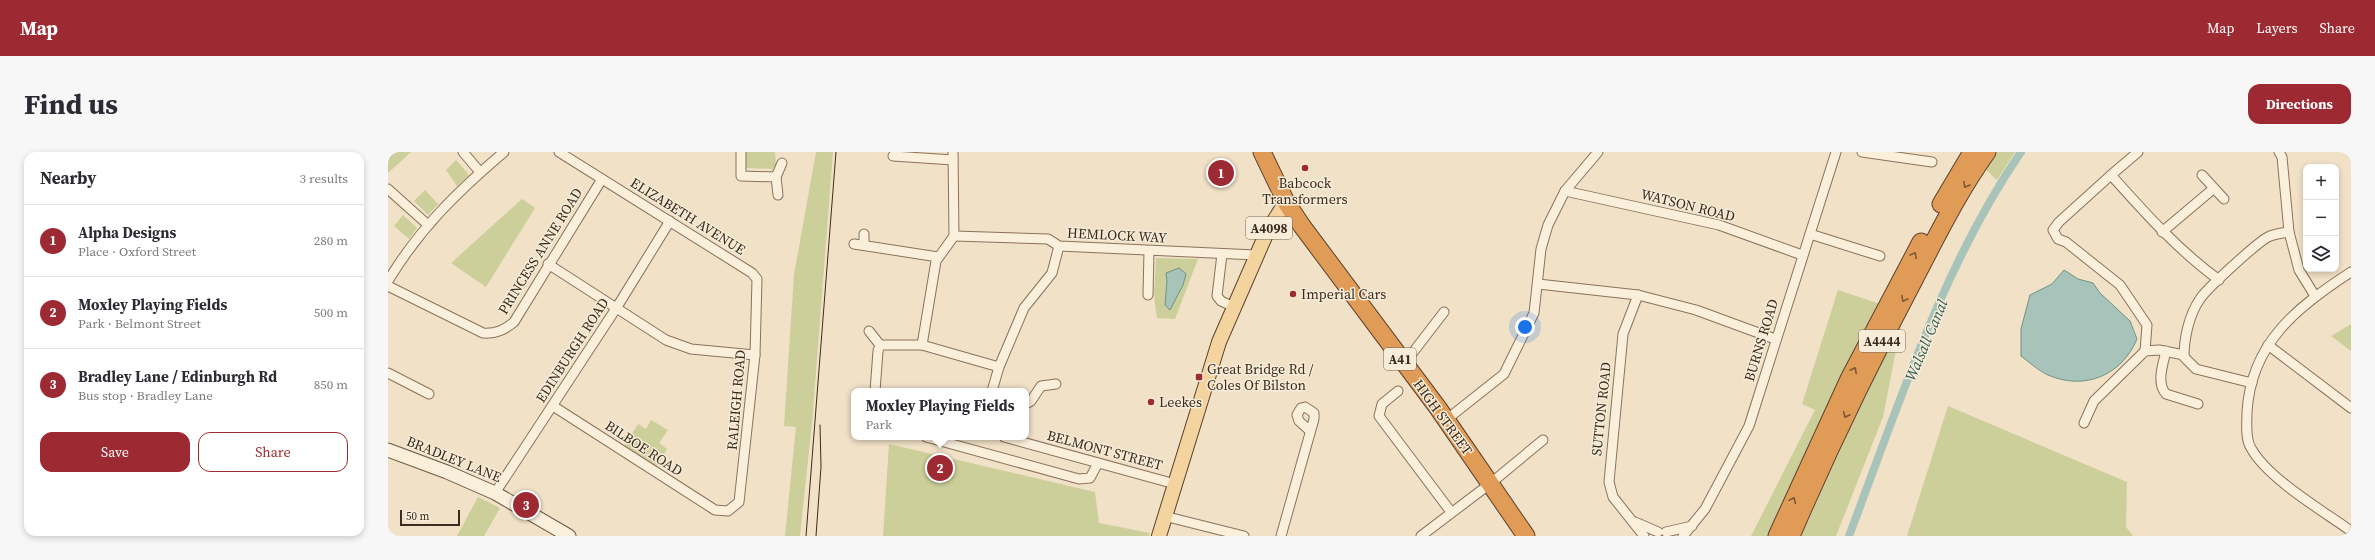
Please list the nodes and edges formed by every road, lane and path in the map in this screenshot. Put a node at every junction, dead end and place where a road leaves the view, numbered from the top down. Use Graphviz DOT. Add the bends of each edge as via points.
graph roads {
  1 [pos="463,152"];
  2 [pos="504,152"];
  3 [pos="560,152"];
  4 [pos="741,152"];
  5 [pos="1262,152"];
  6 [pos="1598,152"];
  7 [pos="1836,152"];
  8 [pos="1862,152"];
  9 [pos="1972,152"];
  10 [pos="1987,152"];
  11 [pos="2138,152"];
  12 [pos="2279,152"];
  13 [pos="893,156"];
  14 [pos="953,156"];
  15 [pos="1932,162"];
  16 [pos="782,163"];
  17 [pos="480,172"];
  18 [pos="2111,175"];
  19 [pos="2202,175"];
  20 [pos="776,177"];
  21 [pos="602,179"];
  22 [pos="388,189"];
  23 [pos="2213,189"];
  24 [pos="1565,192"];
  25 [pos="778,195"];
  26 [pos="2224,199"];
  27 [pos="1286,202"];
  28 [pos="670,221"];
  29 [pos="427,224"];
  30 [pos="2162,232"];
  31 [pos="2289,232"];
  32 [pos="864,234"];
  33 [pos="1810,234"];
  34 [pos="954,236"];
  35 [pos="854,244"];
  36 [pos="864,246"];
  37 [pos="1059,246"];
  38 [pos="1149,251"];
  39 [pos="1222,254"];
  40 [pos="1256,255"];
  41 [pos="1802,255"];
  42 [pos="1880,256"];
  43 [pos="938,257"];
  44 [pos="548,264"];
  45 [pos="2351,272"];
  46 [pos="757,279"];
  47 [pos="2219,280"];
  48 [pos="388,281"];
  49 [pos="1538,284"];
  50 [pos="388,286"];
  51 [pos="1148,295"];
  52 [pos="1638,295"];
  53 [pos="2315,296"];
  54 [pos="617,307"];
  55 [pos="1234,307"];
  56 [pos="1444,312"];
  57 [pos="869,331"];
  58 [pos="1775,339"];
  59 [pos="922,345"];
  60 [pos="2268,345"];
  61 [pos="880,346"];
  62 [pos="2145,351"];
  63 [pos="2166,351"];
  64 [pos="755,355"];
  65 [pos="2184,355"];
  66 [pos="1404,364"];
  67 [pos="999,367"];
  68 [pos="388,373"];
  69 [pos="2252,383"];
  70 [pos="1056,384"];
  71 [pos="875,388"];
  72 [pos="993,388"];
  73 [pos="1398,391"];
  74 [pos="429,394"];
  75 [pos="1029,402"];
  76 [pos="2198,404"];
  77 [pos="553,406"];
  78 [pos="2351,408"];
  79 [pos="1446,420"];
  80 [pos="2084,423"];
  81 [pos="1310,431"];
  82 [pos="937,440"];
  83 [pos="1015,440"];
  84 [pos="1543,440"];
  85 [pos="388,450"];
  86 [pos="1098,463"];
  87 [pos="1491,483"];
  88 [pos="1175,484"];
  89 [pos="496,493"];
  90 [pos="720,511"];
  91 [pos="1451,512"];
  92 [pos="1164,516"];
  93 [pos="1634,522"];
  94 [pos="1692,526"];
  95 [pos="2351,531"];
  96 [pos="1426,534"];
  97 [pos="1662,534"];
  98 [pos="568,536"];
  99 [pos="1159,536"];
  100 [pos="1244,536"];
  101 [pos="1281,536"];
  102 [pos="1526,536"];
  103 [pos="1644,536"];
  104 [pos="1683,536"];
  105 [pos="1777,536"];
  106 [pos="1790,536"];
  1 -- 17 [label="street"];
  2 -- 17 [label="street"];
  3 -- 21 [label="street, ELIZABETH AVENUE"];
  4 -- 20 [label="street" via="741,176"];
  5 -- 27 [label="highway, A41"];
  6 -- 24 [label="street"];
  7 -- 33 [label="street, BURNS ROAD"];
  8 -- 15 [label="street"];
  105 -- 9 [label="highway, A4444, one-way" via="1818,443 1886,307"];
  10 -- 106 [label="highway, A4444, one-way" via="1951,210 1892,322"];
  11 -- 18 [label="street"];
  12 -- 31 [label="street" via="2282,157"];
  13 -- 14 [label="street"];
  14 -- 34 [label="street"];
  16 -- 20 [label="street"];
  17 -- 29 [label="street"];
  18 -- 30 [label="street"];
  18 -- 62 [label="street" via="2053,230 2058,240 2066,242 2120,285 2147,325"];
  19 -- 23 [label="street"];
  20 -- 25 [label="street"];
  21 -- 28 [label="street, ELIZABETH AVENUE"];
  21 -- 44 [label="street, PRINCESS ANNE ROAD"];
  22 -- 29 [label="street"];
  23 -- 26 [label="street"];
  23 -- 30 [label="street"];
  24 -- 41 [label="street, WATSON ROAD" via="1719,225"];
  24 -- 49 [label="street" via="1548,225 1541,249"];
  27 -- 40 [label="main road, A4098" via="1272,222"];
  27 -- 66 [label="highway, HIGH STREET / A41"];
  28 -- 46 [label="street, ELIZABETH AVENUE" via="752,273"];
  28 -- 54 [label="street, EDINBURGH ROAD"];
  29 -- 48 [label="street"];
  30 -- 47 [label="street" via="2193,261"];
  31 -- 47 [label="street" via="2275,234 2263,240"];
  31 -- 53 [label="street" via="2299,270"];
  32 -- 36 [label="street"];
  33 -- 41 [label="street, BURNS ROAD"];
  33 -- 42 [label="street"];
  34 -- 37 [label="street, HEMLOCK WAY" via="1048,239"];
  34 -- 43 [label="street"];
  35 -- 36 [label="street"];
  36 -- 43 [label="street"];
  37 -- 38 [label="street, HEMLOCK WAY"];
  37 -- 67 [label="street" via="1052,273 1024,308"];
  38 -- 39 [label="street, HEMLOCK WAY"];
  38 -- 51 [label="street"];
  39 -- 40 [label="street, HEMLOCK WAY"];
  39 -- 55 [label="street" via="1217,296 1221,301"];
  40 -- 55 [label="main road, A4098"];
  41 -- 58 [label="street, BURNS ROAD"];
  43 -- 59 [label="street" via="924,322"];
  44 -- 50 [label="street, PRINCESS ANNE ROAD" via="514,322 492,334 483,333"];
  44 -- 54 [label="street"];
  45 -- 53 [label="street"];
  46 -- 64 [label="street, RALEIGH ROAD"];
  47 -- 65 [label="street" via="2200,298 2193,312"];
  49 -- 52 [label="street"];
  49 -- 79 [label="street" via="1534,313 1504,374"];
  52 -- 58 [label="street" via="1696,310"];
  52 -- 93 [label="street, SUTTON ROAD" via="1622,334 1609,472 1613,497"];
  53 -- 60 [label="street" via="2282,326"];
  54 -- 64 [label="street" via="666,340 680,346"];
  54 -- 77 [label="street, EDINBURGH ROAD"];
  55 -- 88 [label="main road, A4098" via="1219,342"];
  56 -- 66 [label="street"];
  57 -- 61 [label="street"];
  58 -- 94 [label="street, BURNS ROAD" via="1749,426 1706,510"];
  59 -- 61 [label="street"];
  59 -- 67 [label="street"];
  60 -- 69 [label="street"];
  60 -- 78 [label="street"];
  61 -- 71 [label="street"];
  62 -- 63 [label="street"];
  62 -- 80 [label="street" via="2094,401"];
  63 -- 65 [label="street"];
  63 -- 76 [label="street" via="2160,383 2162,390 2166,394"];
  64 -- 90 [label="street, RALEIGH ROAD" via="741,496 733,508"];
  65 -- 69 [label="street" via="2196,369"];
  66 -- 79 [label="highway, HIGH STREET / A41"];
  67 -- 72 [label="street"];
  68 -- 74 [label="street"];
  69 -- 95 [label="street" via="2248,400 2247,427 2250,447 2265,468"];
  70 -- 75 [label="street" via="1040,386"];
  73 -- 91 [label="street" via="1382,404 1378,416"];
  77 -- 89 [label="street, EDINBURGH ROAD"];
  77 -- 90 [label="street, BILBOE ROAD"];
  79 -- 87 [label="highway, HIGH STREET / A41"];
  81 -- 101 [label="street" via="1305,459"];
  82 -- 86 [label="street" via="1079,479 1090,478"];
  83 -- 86 [label="street, BELMONT STREET"];
  84 -- 87 [label="street"];
  85 -- 89 [label="street, BRADLEY LANE"];
  86 -- 88 [label="street, BELMONT STREET"];
  87 -- 91 [label="street"];
  87 -- 102 [label="highway, HIGH STREET / A41"];
  88 -- 92 [label="main road, A4098"];
  89 -- 98 [label="street, BRADLEY LANE"];
  91 -- 96 [label="street"];
  92 -- 99 [label="main road, A4098"];
  92 -- 100 [label="street"];
  93 -- 97 [label="street, SUTTON ROAD"];
  93 -- 103 [label="street, SUTTON ROAD"];
  94 -- 97 [label="street"];
  94 -- 104 [label="street, BURNS ROAD"];
}
